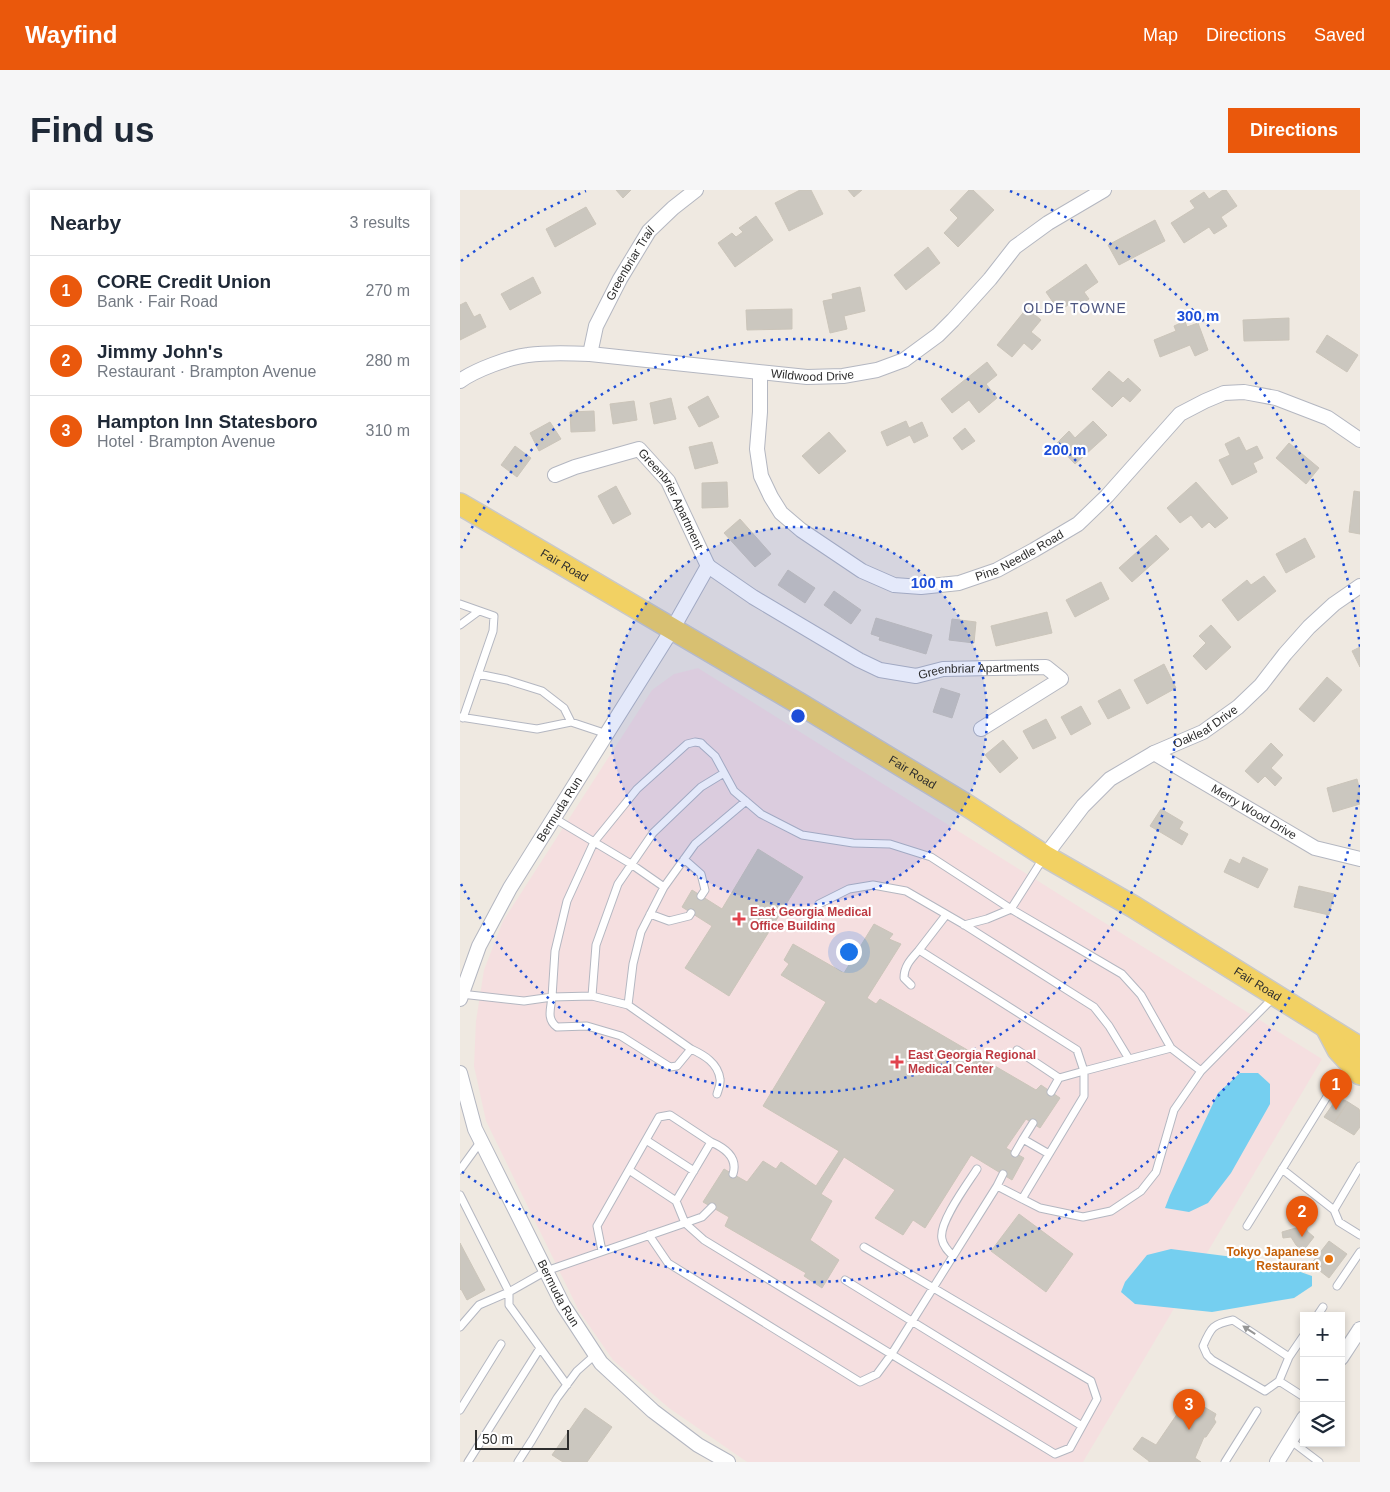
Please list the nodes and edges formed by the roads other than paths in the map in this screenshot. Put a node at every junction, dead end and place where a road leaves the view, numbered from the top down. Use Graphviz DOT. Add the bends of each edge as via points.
graph roads {
  1 [pos="696,190"];
  2 [pos="1104,190"];
  3 [pos="590,354"];
  4 [pos="760,373"];
  5 [pos="460,381"];
  6 [pos="1360,440"];
  7 [pos="555,475"];
  8 [pos="460,504"];
  9 [pos="708,566"];
  10 [pos="1360,586"];
  11 [pos="460,604"];
  12 [pos="479,611"];
  13 [pos="460,625"];
  14 [pos="673,628"];
  15 [pos="478,674"];
  16 [pos="461,718"];
  17 [pos="571,722"];
  18 [pos="981,729"];
  19 [pos="607,734"];
  20 [pos="1154,753"];
  21 [pos="724,772"];
  22 [pos="746,801"];
  23 [pos="554,818"];
  24 [pos="594,842"];
  25 [pos="1045,856"];
  26 [pos="1360,858"];
  27 [pos="684,859"];
  28 [pos="631,864"];
  29 [pos="664,886"];
  30 [pos="701,896"];
  31 [pos="819,904"];
  32 [pos="1011,909"];
  33 [pos="691,913"];
  34 [pos="650,914"];
  35 [pos="946,915"];
  36 [pos="964,925"];
  37 [pos="919,950"];
  38 [pos="911,985"];
  39 [pos="461,996"];
  40 [pos="592,996"];
  41 [pos="1276,996"];
  42 [pos="552,997"];
  43 [pos="628,1005"];
  44 [pos="1326,1027"];
  45 [pos="1171,1048"];
  46 [pos="1360,1048"];
  47 [pos="691,1049"];
  48 [pos="1017,1050"];
  49 [pos="1129,1059"];
  50 [pos="1084,1071"];
  51 [pos="1201,1071"];
  52 [pos="460,1074"];
  53 [pos="1360,1074"];
  54 [pos="1059,1078"];
  55 [pos="1336,1082"];
  56 [pos="1051,1092"];
  57 [pos="717,1094"];
  58 [pos="1033,1123"];
  59 [pos="1023,1139"];
  60 [pos="481,1140"];
  61 [pos="646,1140"];
  62 [pos="711,1142"];
  63 [pos="1015,1153"];
  64 [pos="1049,1154"];
  65 [pos="1360,1166"];
  66 [pos="977,1169"];
  67 [pos="1282,1169"];
  68 [pos="460,1170"];
  69 [pos="629,1170"];
  70 [pos="694,1171"];
  71 [pos="733,1174"];
  72 [pos="1003,1174"];
  73 [pos="997,1186"];
  74 [pos="460,1195"];
  75 [pos="1022,1199"];
  76 [pos="676,1201"];
  77 [pos="712,1207"];
  78 [pos="1334,1210"];
  79 [pos="685,1223"];
  80 [pos="1247,1226"];
  81 [pos="649,1235"];
  82 [pos="1360,1235"];
  83 [pos="864,1247"];
  84 [pos="602,1251"];
  85 [pos="1360,1252"];
  86 [pos="953,1256"];
  87 [pos="546,1271"];
  88 [pos="844,1280"];
  89 [pos="1337,1286"];
  90 [pos="932,1288"];
  91 [pos="509,1292"];
  92 [pos="1323,1307"];
  93 [pos="1320,1312"];
  94 [pos="911,1321"];
  95 [pos="460,1326"];
  96 [pos="1360,1329"];
  97 [pos="1300,1341"];
  98 [pos="501,1344"];
  99 [pos="540,1348"];
  100 [pos="595,1355"];
  101 [pos="891,1355"];
  102 [pos="1289,1357"];
  103 [pos="1342,1357"];
  104 [pos="1278,1381"];
  105 [pos="566,1385"];
  106 [pos="1300,1395"];
  107 [pos="460,1410"];
  108 [pos="1257,1412"];
  109 [pos="1300,1424"];
  110 [pos="1082,1426"];
  111 [pos="1290,1440"];
  112 [pos="468,1462"];
  113 [pos="518,1462"];
  114 [pos="728,1462"];
  115 [pos="1224,1462"];
  116 [pos="1277,1462"];
  117 [pos="1319,1462"];
  1 -- 3 [label="street, Greenbriar Trail" via="649,231 596,326"];
  2 -- 4 [label="street, Wildwood Drive" via="1015,247 954,320 904,360 877,370 843,376 807,378"];
  3 -- 4 [label="street, Wildwood Drive"];
  3 -- 5 [label="street, Wildwood Drive" via="526,355 492,365"];
  4 -- 6 [label="street, Pine Needle Road" via="757,449 761,476 771,497 782,513 801,530 862,571 894,585 921,587 959,582 997,570 1034,550 1078,524 1180,414 1224,393 1244,392 1276,398 1328,418"];
  7 -- 9 [label="street, Greenbrier Apartment" via="639,449 668,482"];
  8 -- 14 [label="main road, Fair Road"];
  9 -- 14 [label="street, Greenbrier Apartment"];
  9 -- 18 [label="street, Greenbriar Apartments" via="858,660 880,670 916,676 943,670 1046,666 1061,679"];
  10 -- 20 [label="street, Oakleaf Drive" via="1309,627 1261,685 1238,706 1203,732"];
  11 -- 12 [label="lane"];
  12 -- 13 [label="lane"];
  12 -- 15 [label="lane" via="494,616 494,631"];
  14 -- 19 [label="street, Bermuda Run"];
  14 -- 25 [label="main road, Fair Road"];
  15 -- 16 [label="lane"];
  15 -- 17 [label="lane" via="542,691 564,708"];
  16 -- 17 [label="lane" via="537,729"];
  17 -- 19 [label="lane"];
  19 -- 23 [label="street, Bermuda Run"];
  20 -- 25 [label="street, Oakleaf Drive" via="1110,779 1083,806"];
  20 -- 26 [label="street, Merry Wood Drive" via="1315,848"];
  21 -- 22 [label="lane" via="734,791"];
  21 -- 24 [label="lane" via="715,756 701,743 687,744 637,789"];
  21 -- 28 [label="lane" via="701,787 653,833"];
  22 -- 27 [label="lane" via="695,844"];
  22 -- 32 [label="lane" via="761,814 802,835 853,843 890,844 932,857"];
  23 -- 24 [label="lane"];
  23 -- 39 [label="street, Bermuda Run" via="510,888 479,946"];
  24 -- 28 [label="lane"];
  24 -- 42 [label="lane" via="566,901 555,951"];
  25 -- 32 [label="lane"];
  25 -- 41 [label="main road, Fair Road" via="1134,907"];
  27 -- 29 [label="lane"];
  27 -- 30 [label="lane" via="700,874 705,890"];
  28 -- 29 [label="lane"];
  28 -- 40 [label="lane" via="618,884 596,945"];
  29 -- 34 [label="lane"];
  31 -- 35 [label="lane" via="849,889 873,885 906,891"];
  32 -- 36 [label="lane"];
  32 -- 45 [label="lane" via="1122,974 1141,995"];
  33 -- 34 [label="lane" via="669,922"];
  34 -- 43 [label="lane" via="633,964"];
  35 -- 36 [label="lane"];
  35 -- 37 [label="lane"];
  36 -- 49 [label="lane" via="1094,1007"];
  37 -- 38 [label="lane" via="909,960 904,974"];
  37 -- 50 [label="lane" via="1077,1050"];
  39 -- 42 [label="lane" via="524,1001"];
  40 -- 42 [label="lane"];
  40 -- 43 [label="lane"];
  41 -- 44 [label="main road, Fair Road"];
  41 -- 51 [label="lane"];
  42 -- 47 [label="lane" via="549,1016 557,1027 587,1026 621,1036 670,1067 677,1066"];
  43 -- 47 [label="lane"];
  44 -- 46 [label="main road, Fair Road"];
  44 -- 53 [label="main road" via="1338,1050"];
  45 -- 49 [label="lane"];
  45 -- 51 [label="lane"];
  47 -- 57 [label="lane" via="706,1056 717,1069 720,1080"];
  48 -- 54 [label="lane"];
  49 -- 50 [label="lane"];
  50 -- 54 [label="lane"];
  50 -- 64 [label="lane" via="1084,1096"];
  51 -- 75 [label="lane" via="1174,1110 1156,1172 1140,1191 1111,1211 1083,1217 1040,1208"];
  52 -- 60 [label="street, Bermuda Run"];
  54 -- 56 [label="lane"];
  55 -- 67 [label="lane"];
  58 -- 59 [label="lane"];
  59 -- 63 [label="lane"];
  59 -- 64 [label="lane"];
  60 -- 68 [label="lane"];
  60 -- 87 [label="street, Bermuda Run"];
  61 -- 62 [label="lane" via="659,1117 670,1115"];
  61 -- 69 [label="lane"];
  61 -- 70 [label="lane"];
  62 -- 70 [label="lane"];
  62 -- 71 [label="lane" via="727,1150 734,1164"];
  64 -- 75 [label="lane"];
  65 -- 78 [label="lane"];
  66 -- 86 [label="lane" via="943,1228 941,1239"];
  67 -- 78 [label="lane"];
  67 -- 80 [label="lane"];
  69 -- 76 [label="lane"];
  69 -- 84 [label="lane" via="597,1226"];
  70 -- 76 [label="lane"];
  72 -- 73 [label="lane"];
  73 -- 75 [label="lane"];
  73 -- 86 [label="lane"];
  74 -- 91 [label="lane"];
  76 -- 79 [label="lane"];
  77 -- 79 [label="lane" via="702,1216"];
  78 -- 82 [label="lane" via="1339,1222"];
  79 -- 81 [label="lane"];
  79 -- 101 [label="lane" via="704,1240"];
  81 -- 84 [label="lane"];
  81 -- 101 [label="lane" via="668,1263 860,1382 878,1374"];
  83 -- 90 [label="lane"];
  84 -- 87 [label="lane"];
  85 -- 89 [label="lane"];
  86 -- 90 [label="lane"];
  87 -- 91 [label="lane"];
  87 -- 100 [label="street, Bermuda Run"];
  88 -- 94 [label="lane"];
  90 -- 94 [label="lane"];
  90 -- 110 [label="lane" via="1092,1381 1098,1399"];
  91 -- 95 [label="lane" via="479,1305"];
  91 -- 99 [label="lane" via="509,1305"];
  92 -- 93 [label="lane"];
  94 -- 101 [label="lane"];
  94 -- 110 [label="lane"];
  96 -- 103 [label="street"];
  97 -- 102 [label="lane"];
  98 -- 107 [label="lane"];
  99 -- 105 [label="lane"];
  99 -- 112 [label="lane"];
  100 -- 105 [label="lane"];
  100 -- 114 [label="street, Bermuda Run" via="643,1403 698,1445"];
  101 -- 110 [label="lane" via="1054,1454 1070,1448"];
  102 -- 104 [label="lane"];
  102 -- 104 [label="lane, one-way" via="1234,1320 1220,1322 1211,1328 1204,1346 1212,1360 1265,1391"];
  104 -- 106 [label="lane"];
  105 -- 113 [label="lane"];
  108 -- 115 [label="lane"];
  109 -- 111 [label="street"];
  111 -- 116 [label="street"];
  111 -- 117 [label="lane"];
}
